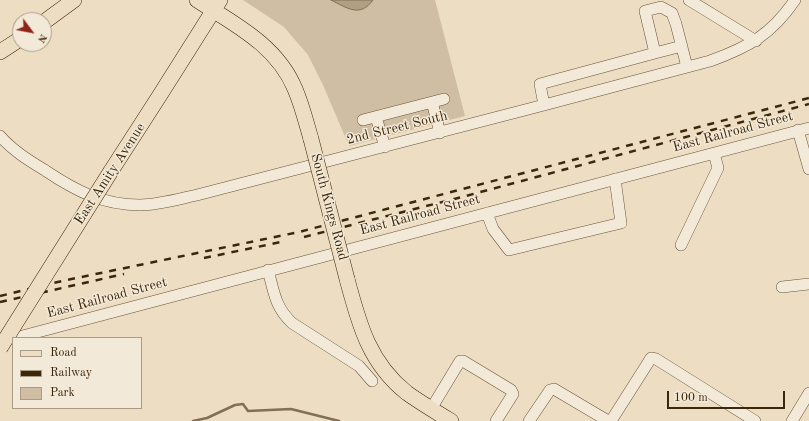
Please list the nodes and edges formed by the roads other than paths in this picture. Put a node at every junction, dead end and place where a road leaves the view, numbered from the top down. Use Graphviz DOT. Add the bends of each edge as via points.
graph roads {
  1 [pos="74,0"];
  2 [pos="197,0"];
  3 [pos="689,0"];
  4 [pos="796,0"];
  5 [pos="217,5"];
  6 [pos="52,16"];
  7 [pos="756,41"];
  8 [pos="12,44"];
  9 [pos="682,46"];
  10 [pos="0,52"];
  11 [pos="655,53"];
  12 [pos="687,67"];
  13 [pos="444,99"];
  14 [pos="432,102"];
  15 [pos="544,106"];
  16 [pos="376,117"];
  17 [pos="363,120"];
  18 [pos="804,129"];
  19 [pos="440,133"];
  20 [pos="0,136"];
  21 [pos="385,147"];
  22 [pos="714,153"];
  23 [pos="809,169"];
  24 [pos="615,179"];
  25 [pos="487,213"];
  26 [pos="681,245"];
  27 [pos="268,270"];
  28 [pos="809,284"];
  29 [pos="782,287"];
  30 [pos="18,337"];
  31 [pos="12,339"];
  32 [pos="0,342"];
  33 [pos="0,348"];
  34 [pos="372,381"];
  35 [pos="809,393"];
  36 [pos="431,409"];
  37 [pos="451,421"];
  38 [pos="496,421"];
  39 [pos="529,421"];
  40 [pos="610,421"];
  41 [pos="755,421"];
  42 [pos="792,421"];
  1 -- 6 [label="main road"];
  2 -- 5 [label="main road, South Kings Road"];
  3 -- 7 [label="street"];
  4 -- 7 [label="street, 2nd Street South" via="781,19"];
  5 -- 33 [label="main road, East Amity Avenue, bridge"];
  5 -- 36 [label="main road, South Kings Road, bridge" via="255,38 285,69 295,88 311,139 358,322 366,343 391,379"];
  7 -- 12 [label="street, 2nd Street South" via="730,54"];
  8 -- 10 [label="main road"];
  9 -- 11 [label="street"];
  9 -- 11 [label="street" via="672,13 661,7 645,11"];
  9 -- 12 [label="street"];
  11 -- 15 [label="street" via="540,84"];
  12 -- 15 [label="street, 2nd Street South"];
  13 -- 14 [label="street"];
  14 -- 16 [label="street"];
  14 -- 19 [label="street"];
  15 -- 19 [label="street, 2nd Street South"];
  16 -- 17 [label="street"];
  16 -- 21 [label="street"];
  18 -- 22 [label="street, East Railroad Street"];
  18 -- 23 [label="street"];
  19 -- 21 [label="street, 2nd Street South"];
  20 -- 21 [label="street, 2nd Street South" via="21,156 79,191 118,204 141,205 197,195"];
  22 -- 24 [label="street, East Railroad Street"];
  22 -- 26 [label="street" via="718,168"];
  24 -- 25 [label="street, East Railroad Street"];
  24 -- 25 [label="street" via="621,222 509,250 493,229"];
  25 -- 27 [label="street, East Railroad Street"];
  27 -- 30 [label="street, East Railroad Street"];
  27 -- 34 [label="street" via="283,314 292,323 359,366"];
  28 -- 29 [label="street"];
  31 -- 32 [label="street, East Railroad Street"];
  35 -- 42 [label="street"];
  36 -- 37 [label="main road, South Kings Road"];
  36 -- 38 [label="street" via="460,361 463,361 513,394"];
  39 -- 40 [label="street" via="550,390 554,389"];
  40 -- 41 [label="street" via="651,358"];
}
